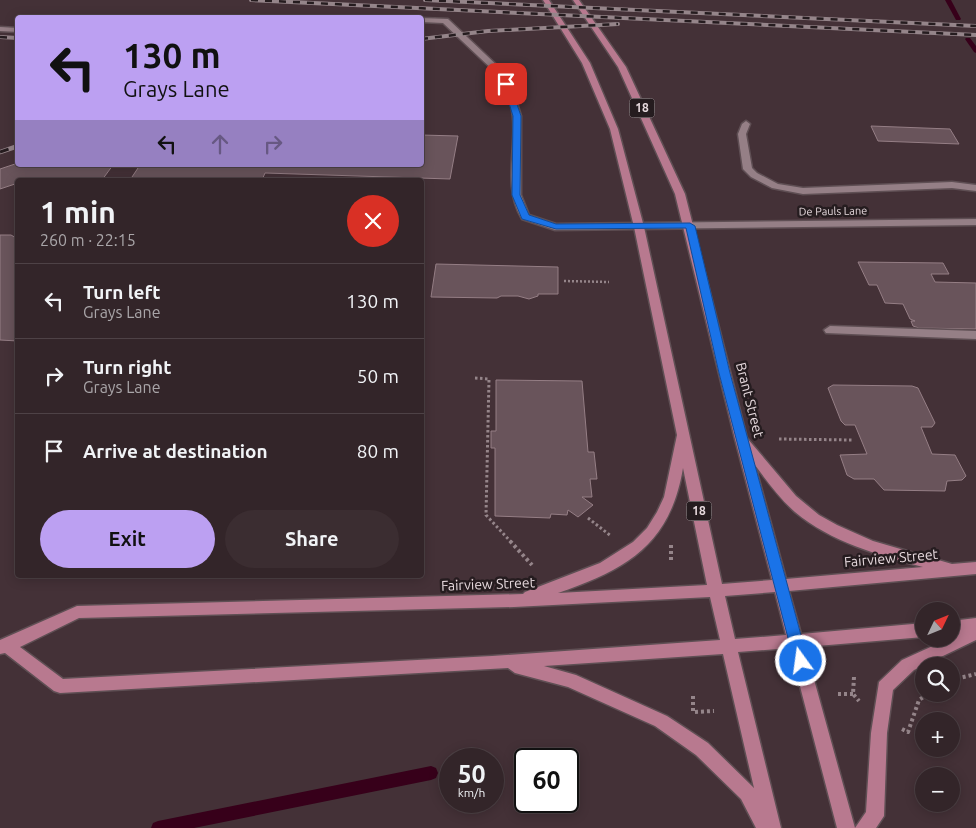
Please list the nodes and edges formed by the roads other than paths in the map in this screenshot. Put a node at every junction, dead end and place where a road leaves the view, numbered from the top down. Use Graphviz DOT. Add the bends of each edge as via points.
graph roads {
  1 [pos="546,0"];
  2 [pos="576,0"];
  3 [pos="424,20"];
  4 [pos="0,29"];
  5 [pos="15,30"];
  6 [pos="746,124"];
  7 [pos="976,188"];
  8 [pos="976,222"];
  9 [pos="690,226"];
  10 [pos="639,228"];
  11 [pos="830,330"];
  12 [pos="976,335"];
  13 [pos="682,432"];
  14 [pos="742,439"];
  15 [pos="976,568"];
  16 [pos="956,570"];
  17 [pos="781,585"];
  18 [pos="716,591"];
  19 [pos="514,601"];
  20 [pos="976,625"];
  21 [pos="960,627"];
  22 [pos="915,631"];
  23 [pos="976,633"];
  24 [pos="796,642"];
  25 [pos="4,647"];
  26 [pos="730,647"];
  27 [pos="503,663"];
  28 [pos="766,828"];
  29 [pos="772,828"];
  30 [pos="846,828"];
  31 [pos="864,828"];
  1 -- 10 [label="main road, 18" via="586,63 602,97 614,129"];
  2 -- 9 [label="main road, Brant Street / 18" via="622,67 680,194"];
  3 -- 10 [label="lane, De Pauls Lane" via="445,21 500,73 506,84 517,116 516,195 525,217 556,227"];
  4 -- 5 [label="lane"];
  6 -- 7 [label="lane" via="742,134 748,169 775,186 803,191 952,185"];
  8 -- 9 [label="lane, De Pauls Lane"];
  9 -- 10 [label="lane, De Pauls Lane"];
  9 -- 14 [label="main road, Brant Street / 18"];
  10 -- 13 [label="main road, 18"];
  11 -- 12 [label="lane"];
  13 -- 18 [label="main road, 18"];
  13 -- 19 [label="main road" via="664,514 650,535 607,568"];
  14 -- 16 [label="main road" via="784,493 830,528 888,551"];
  14 -- 17 [label="main road, Brant Street / 18"];
  15 -- 16 [label="main road, Fairview Street"];
  16 -- 17 [label="main road, Fairview Street"];
  17 -- 18 [label="main road, Fairview Street"];
  17 -- 24 [label="main road, Brant Street"];
  18 -- 19 [label="main road, Fairview Street"];
  18 -- 26 [label="main road, 18"];
  19 -- 25 [label="main road, Fairview Street" via="77,612"];
  20 -- 21 [label="main road"];
  22 -- 24 [label="main road, Fairview Street"];
  23 -- 31 [label="main road" via="908,665 885,687 879,732 875,816"];
  24 -- 26 [label="main road, Fairview Street"];
  24 -- 30 [label="main road, Brant Street"];
  25 -- 27 [label="main road, Fairview Street" via="60,686"];
  26 -- 27 [label="main road, Fairview Street"];
  26 -- 29 [label="main road"];
  27 -- 28 [label="main road" via="570,680 661,721 702,749 746,793"];
}
